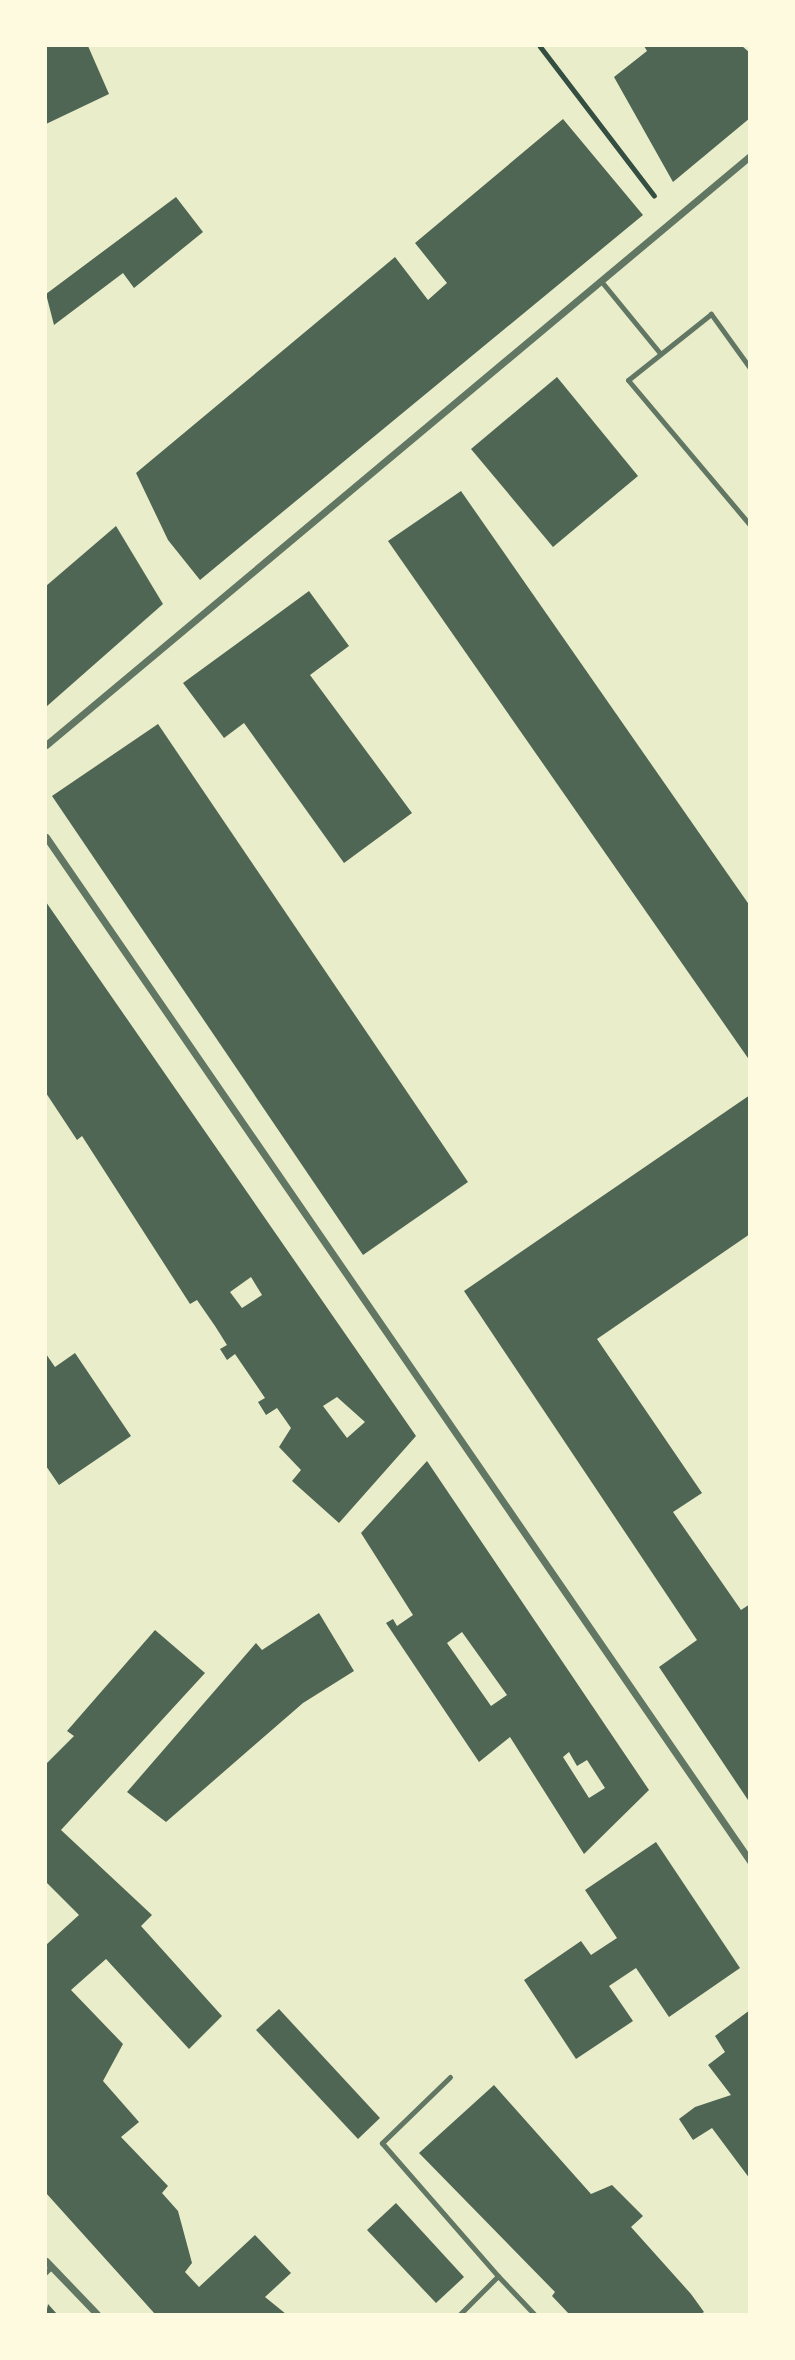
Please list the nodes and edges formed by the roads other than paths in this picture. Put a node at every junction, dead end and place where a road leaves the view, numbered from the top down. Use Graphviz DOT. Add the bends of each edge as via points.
graph roads {
  1 [pos="750,156"];
  2 [pos="601,281"];
  3 [pos="660,353"];
  4 [pos="750,368"];
  5 [pos="750,525"];
  6 [pos="46,745"];
  7 [pos="46,837"];
  8 [pos="750,1861"];
  9 [pos="450,2077"];
  10 [pos="47,2266"];
  11 [pos="498,2276"];
  12 [pos="97,2315"];
  13 [pos="460,2315"];
  14 [pos="534,2315"];
  1 -- 2 [label="street"];
  2 -- 3 [label="lane"];
  2 -- 6 [label="street"];
  3 -- 4 [label="lane" via="712,314"];
  3 -- 5 [label="lane" via="628,380"];
  7 -- 8 [label="street"];
  9 -- 11 [label="lane" via="382,2143"];
  10 -- 12 [label="street"];
  11 -- 13 [label="lane"];
  11 -- 14 [label="lane"];
}
